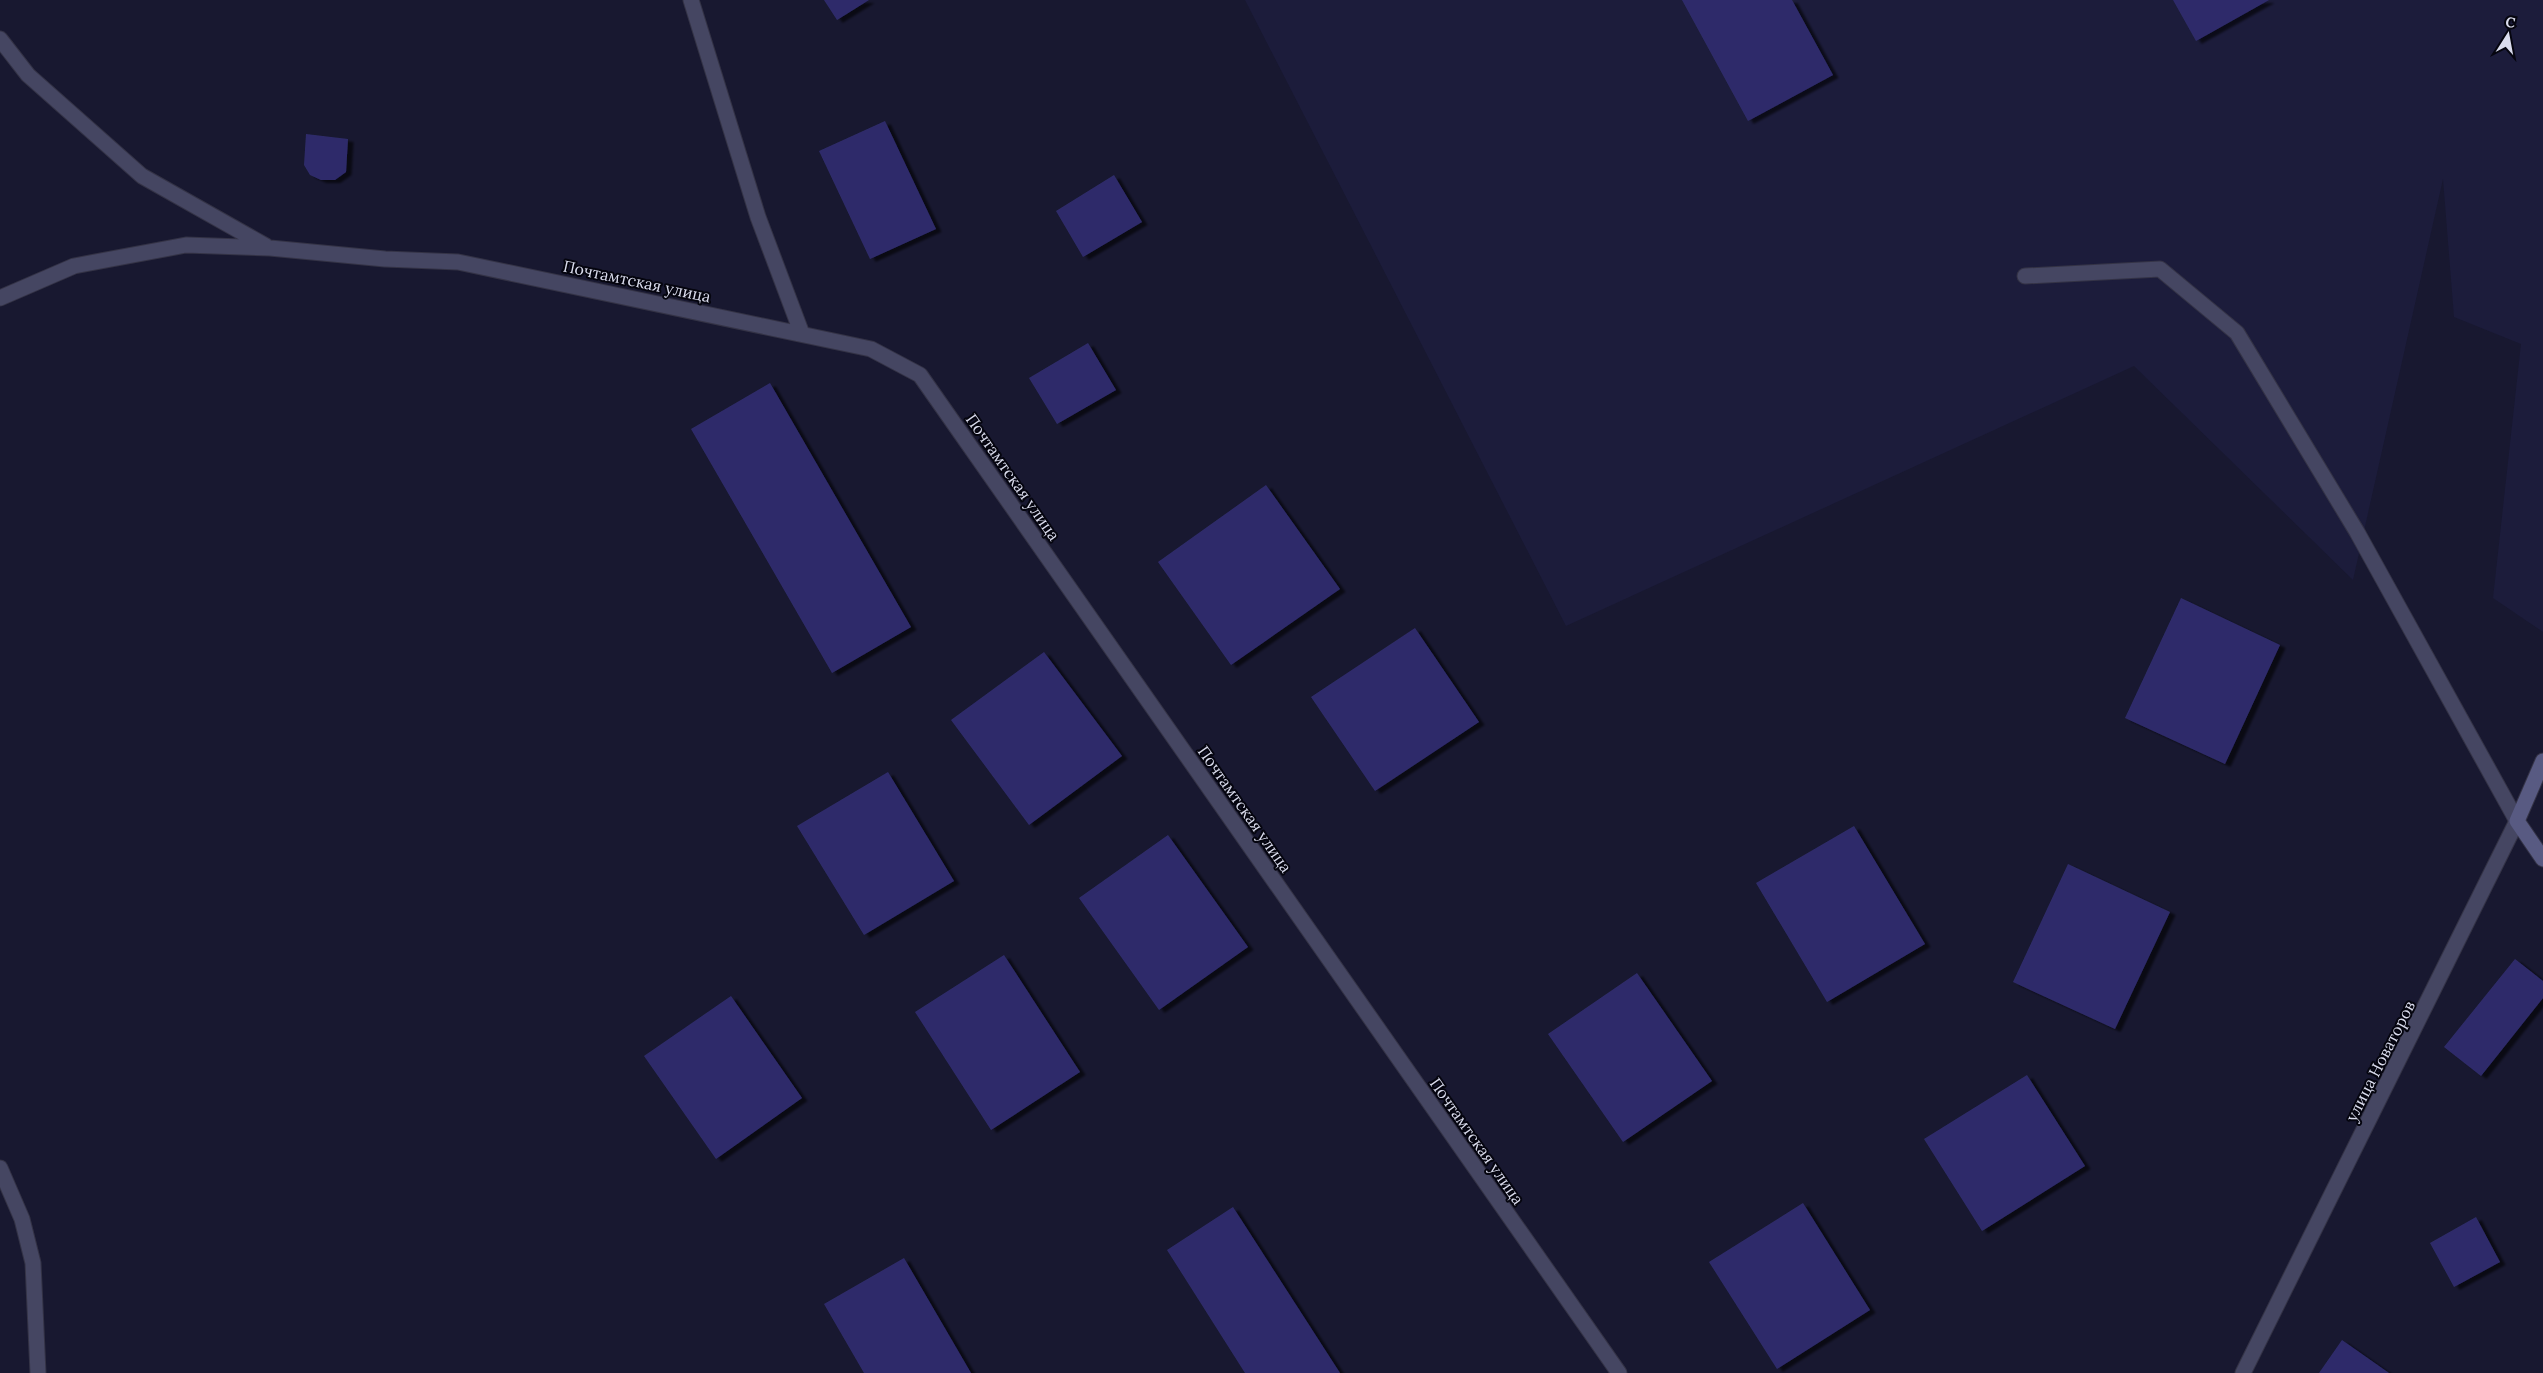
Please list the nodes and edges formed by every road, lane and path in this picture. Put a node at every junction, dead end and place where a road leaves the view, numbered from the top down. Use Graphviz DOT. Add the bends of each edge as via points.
graph roads {
  1 [pos="690,0"];
  2 [pos="0,39"];
  3 [pos="270,248"];
  4 [pos="2025,276"];
  5 [pos="0,298"];
  6 [pos="802,334"];
  7 [pos="2543,762"];
  8 [pos="2517,821"];
  9 [pos="2543,860"];
  10 [pos="0,1168"];
  11 [pos="38,1373"];
  12 [pos="1619,1373"];
  13 [pos="2243,1373"];
  1 -- 6 [label="street" via="758,217"];
  2 -- 3 [label="street" via="28,75 142,176"];
  3 -- 5 [label="street, Почтамтская улица" via="186,245 74,266"];
  3 -- 6 [label="street, Почтамтская улица" via="385,260 458,262"];
  4 -- 8 [label="street" via="2160,269 2237,333 2356,532"];
  6 -- 12 [label="street, Почтамтская улица" via="871,349 920,375"];
  7 -- 8 [label="street, улица Новаторов"];
  8 -- 9 [label="street"];
  8 -- 13 [label="street, улица Новаторов"];
  10 -- 11 [label="street" via="22,1220 33,1263"];
}
